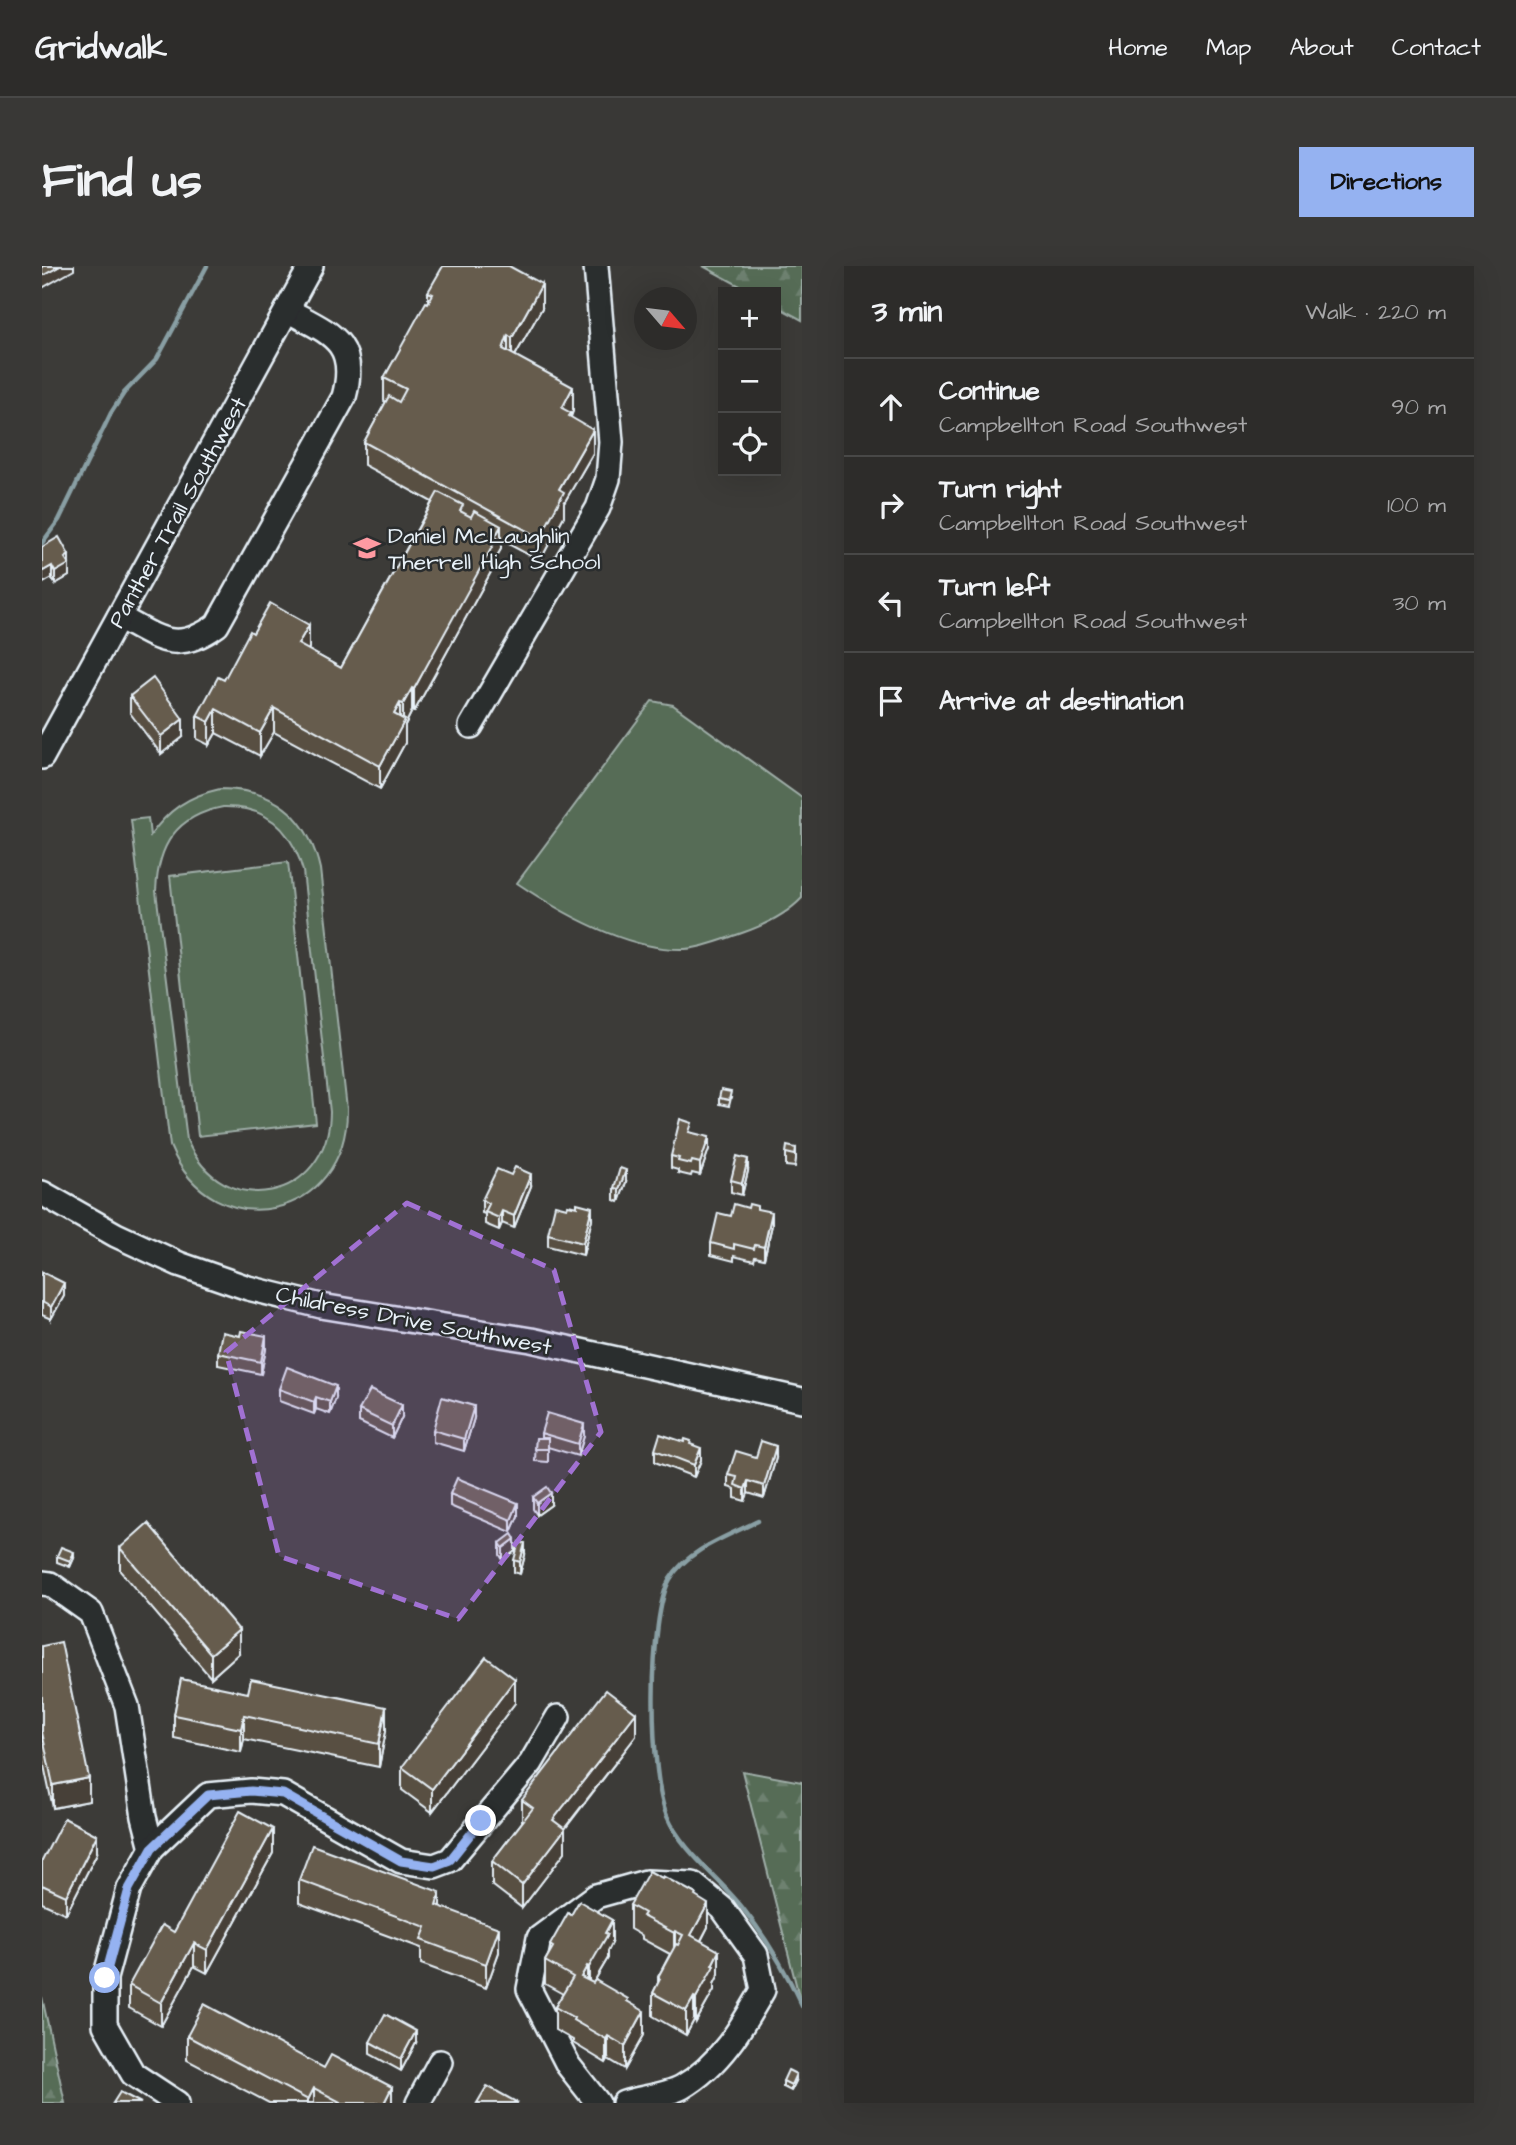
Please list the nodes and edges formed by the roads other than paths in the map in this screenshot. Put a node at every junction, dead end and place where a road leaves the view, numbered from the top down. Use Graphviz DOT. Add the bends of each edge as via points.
graph roads {
  1 [pos="311,266"];
  2 [pos="596,266"];
  3 [pos="287,310"];
  4 [pos="119,617"];
  5 [pos="471,726"];
  6 [pos="42,757"];
  7 [pos="42,1193"];
  8 [pos="802,1400"];
  9 [pos="42,1583"];
  10 [pos="558,1717"];
  11 [pos="152,1848"];
  12 [pos="440,2062"];
  13 [pos="177,2103"];
  14 [pos="418,2103"];
  15 [pos="598,2103"];
  16 [pos="624,2103"];
  1 -- 3 [label="street, Panther Trail Southwest"];
  2 -- 5 [label="street" via="611,442 608,479 598,508"];
  3 -- 4 [label="street, Panther Trail Southwest"];
  3 -- 4 [label="street" via="335,339 348,358 346,390 331,421 217,625 188,641 171,642"];
  4 -- 6 [label="street, Panther Trail Southwest"];
  7 -- 8 [label="street, Childress Drive Southwest" via="116,1235 248,1288 320,1306 531,1340"];
  9 -- 11 [label="street" via="92,1614 127,1706"];
  10 -- 11 [label="street" via="530,1763 450,1860 434,1866 401,1861 283,1794 251,1791 208,1795"];
  11 -- 13 [label="street" via="125,1901 105,1978 105,2025 133,2074"];
  12 -- 14 [label="street"];
  15 -- 16 [label="street" via="568,2065 529,1989 539,1938 596,1896 646,1882 693,1884 723,1909 756,1955 763,1990 713,2065 680,2088"];
}
